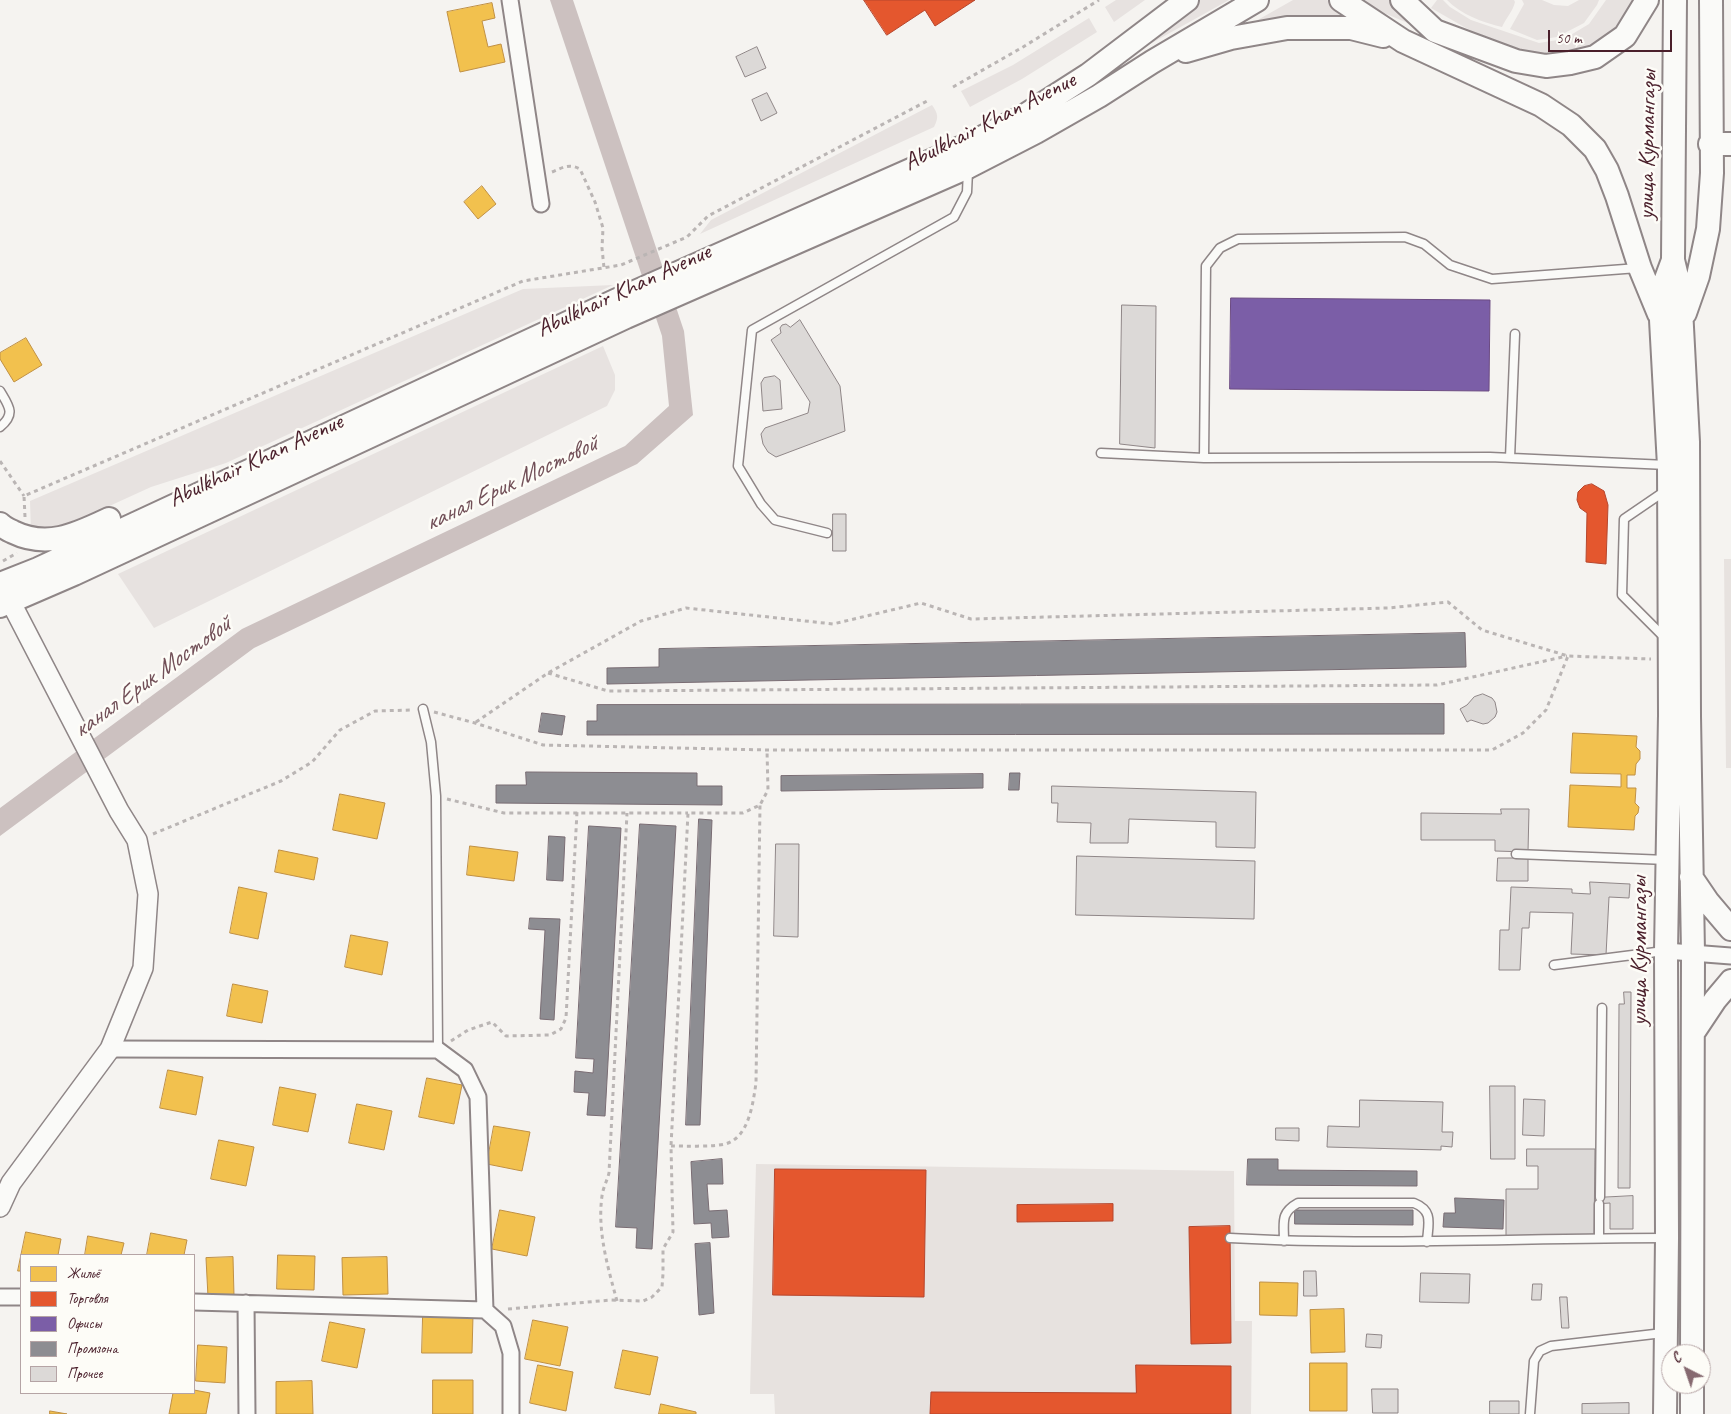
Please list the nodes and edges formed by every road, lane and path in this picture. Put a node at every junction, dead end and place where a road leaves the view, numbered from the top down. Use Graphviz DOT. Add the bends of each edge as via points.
graph roads {
  1 [pos="510,0"];
  2 [pos="1100,0"];
  3 [pos="1187,0"];
  4 [pos="1257,0"];
  5 [pos="1341,0"];
  6 [pos="1402,0"];
  7 [pos="1647,0"];
  8 [pos="1675,0"];
  9 [pos="1711,0"];
  10 [pos="1403,41"];
  11 [pos="1152,62"];
  12 [pos="954,87"];
  13 [pos="929,100"];
  14 [pos="1721,144"];
  15 [pos="968,167"];
  16 [pos="538,178"];
  17 [pos="542,204"];
  18 [pos="604,268"];
  19 [pos="1640,268"];
  20 [pos="706,270"];
  21 [pos="622,309"];
  22 [pos="1672,322"];
  23 [pos="1516,334"];
  24 [pos="0,391"];
  25 [pos="0,427"];
  26 [pos="1101,453"];
  27 [pos="1204,458"];
  28 [pos="1510,458"];
  29 [pos="0,461"];
  30 [pos="1679,466"];
  31 [pos="1679,488"];
  32 [pos="24,496"];
  33 [pos="182,502"];
  34 [pos="0,524"];
  35 [pos="827,534"];
  36 [pos="26,538"];
  37 [pos="2,587"];
  38 [pos="1674,641"];
  39 [pos="1568,656"];
  40 [pos="548,673"];
  41 [pos="423,709"];
  42 [pos="475,723"];
  43 [pos="767,750"];
  44 [pos="1680,783"];
  45 [pos="436,796"];
  46 [pos="760,804"];
  47 [pos="577,812"];
  48 [pos="627,813"];
  49 [pos="688,813"];
  50 [pos="137,840"];
  51 [pos="1516,854"];
  52 [pos="1667,860"];
  53 [pos="1692,877"];
  54 [pos="1731,929"];
  55 [pos="1666,951"];
  56 [pos="1693,953"];
  57 [pos="1731,956"];
  58 [pos="1554,965"];
  59 [pos="1731,981"];
  60 [pos="1602,1008"];
  61 [pos="1693,1033"];
  62 [pos="110,1049"];
  63 [pos="438,1050"];
  64 [pos="670,1146"];
  65 [pos="0,1207"];
  66 [pos="1230,1238"];
  67 [pos="1599,1238"];
  68 [pos="1667,1238"];
  69 [pos="1284,1241"];
  70 [pos="1427,1242"];
  71 [pos="0,1297"];
  72 [pos="20,1298"];
  73 [pos="617,1301"];
  74 [pos="195,1302"];
  75 [pos="246,1303"];
  76 [pos="484,1310"];
  77 [pos="1665,1332"];
  78 [pos="1692,1344"];
  79 [pos="1692,1394"];
  80 [pos="247,1414"];
  81 [pos="511,1414"];
  82 [pos="1530,1414"];
  83 [pos="1665,1414"];
  84 [pos="1692,1414"];
  1 -- 16 [label="street"];
  2 -- 12 [label="path"];
  3 -- 20 [label="main road, Abulkhair Khan Avenue" via="1088,75 1024,116"];
  4 -- 11 [label="main road, Abulkhair Khan Avenue"];
  5 -- 10 [label="main road"];
  6 -- 7 [label="main road" via="1435,32 1516,61 1546,66 1595,57 1625,36"];
  8 -- 22 [label="main road, улица Курмангазы" via="1673,260 1663,287"];
  9 -- 14 [label="main road"];
  10 -- 11 [label="main road" via="1351,28 1287,28 1231,38"];
  10 -- 19 [label="main road" via="1541,105 1571,125 1595,149 1607,170"];
  11 -- 15 [label="main road, Abulkhair Khan Avenue" via="1036,132"];
  13 -- 18 [label="path" via="708,216 687,237 621,265"];
  14 -- 22 [label="main road" via="1712,173 1708,229 1698,276"];
  15 -- 20 [label="main road, Abulkhair Khan Avenue"];
  15 -- 35 [label="lane" via="967,192 954,217 752,330 738,466 761,504 775,520"];
  16 -- 17 [label="street"];
  16 -- 18 [label="path" via="565,166 580,169 603,228"];
  18 -- 32 [label="path" via="523,281"];
  19 -- 22 [label="main road"];
  19 -- 27 [label="lane" via="1492,279 1450,265 1424,244 1405,237 1238,239 1220,248 1206,266"];
  20 -- 21 [label="main road, Abulkhair Khan Avenue"];
  21 -- 33 [label="main road, Abulkhair Khan Avenue"];
  21 -- 37 [label="main road, Abulkhair Khan Avenue" via="65,578"];
  22 -- 30 [label="main road, улица Курмангазы"];
  23 -- 28 [label="lane"];
  24 -- 25 [label="lane" via="10,407 9,418"];
  26 -- 27 [label="lane"];
  27 -- 28 [label="lane"];
  28 -- 30 [label="lane"];
  29 -- 32 [label="path"];
  30 -- 31 [label="main road, улица Курмангазы"];
  31 -- 38 [label="main road, улица Курмангазы"];
  31 -- 38 [label="lane" via="1624,519 1622,595"];
  32 -- 36 [label="path"];
  33 -- 36 [label="main road" via="123,512 77,533 48,540"];
  33 -- 37 [label="main road, Abulkhair Khan Avenue"];
  34 -- 36 [label="main road"];
  36 -- 37 [label="path" via="25,549"];
  37 -- 50 [label="street"];
  38 -- 39 [label="path"];
  38 -- 44 [label="main road, улица Курмангазы"];
  38 -- 44 [label="main road, улица Курмангазы"];
  39 -- 40 [label="path" via="1437,685 608,691"];
  39 -- 40 [label="path" via="1482,630 1448,602 1388,608 971,619 921,603 833,624 686,608 641,621"];
  39 -- 43 [label="path" via="1546,710 1523,733 1492,750"];
  40 -- 42 [label="path"];
  41 -- 42 [label="path"];
  41 -- 45 [label="lane" via="431,742"];
  41 -- 50 [label="path" via="375,710 340,730 312,762 282,781"];
  42 -- 43 [label="path" via="544,745"];
  43 -- 46 [label="path" via="768,790"];
  44 -- 52 [label="main road, улица Курмангазы"];
  44 -- 53 [label="main road, улица Курмангазы"];
  45 -- 47 [label="path" via="504,813"];
  45 -- 63 [label="lane"];
  46 -- 49 [label="path" via="744,814"];
  46 -- 64 [label="path" via="756,1083 752,1112 739,1136 726,1144"];
  47 -- 48 [label="path"];
  47 -- 63 [label="path" via="566,1018 561,1029 550,1035 506,1036 492,1022 468,1030"];
  48 -- 49 [label="path"];
  48 -- 73 [label="path" via="609,1173 602,1196 609,1272"];
  49 -- 64 [label="path"];
  50 -- 62 [label="street" via="148,894 143,968"];
  51 -- 52 [label="lane"];
  52 -- 55 [label="main road, улица Курмангазы"];
  53 -- 54 [label="main road"];
  53 -- 56 [label="main road, улица Курмангазы"];
  55 -- 56 [label="street"];
  55 -- 58 [label="lane"];
  55 -- 68 [label="main road, улица Курмангазы"];
  56 -- 57 [label="street"];
  56 -- 61 [label="main road, улица Курмангазы"];
  59 -- 61 [label="main road"];
  60 -- 67 [label="lane"];
  61 -- 78 [label="main road, улица Курмангазы"];
  62 -- 63 [label="street"];
  62 -- 65 [label="street" via="12,1183"];
  63 -- 76 [label="street" via="465,1070 478,1097"];
  64 -- 73 [label="path" via="673,1232 662,1249 662,1287 642,1301"];
  66 -- 69 [label="lane"];
  67 -- 68 [label="lane"];
  67 -- 70 [label="lane"];
  68 -- 77 [label="main road, улица Курмангазы"];
  69 -- 70 [label="lane"];
  69 -- 70 [label="lane" via="1284,1216 1298,1203 1414,1203 1423,1206 1429,1215"];
  71 -- 72 [label="street"];
  73 -- 76 [label="path"];
  74 -- 75 [label="street"];
  75 -- 76 [label="street"];
  75 -- 80 [label="street"];
  76 -- 81 [label="street" via="503,1326 511,1353"];
  77 -- 82 [label="lane" via="1551,1346 1540,1351 1534,1361"];
  77 -- 83 [label="main road, улица Курмангазы"];
  79 -- 84 [label="main road"];
}
